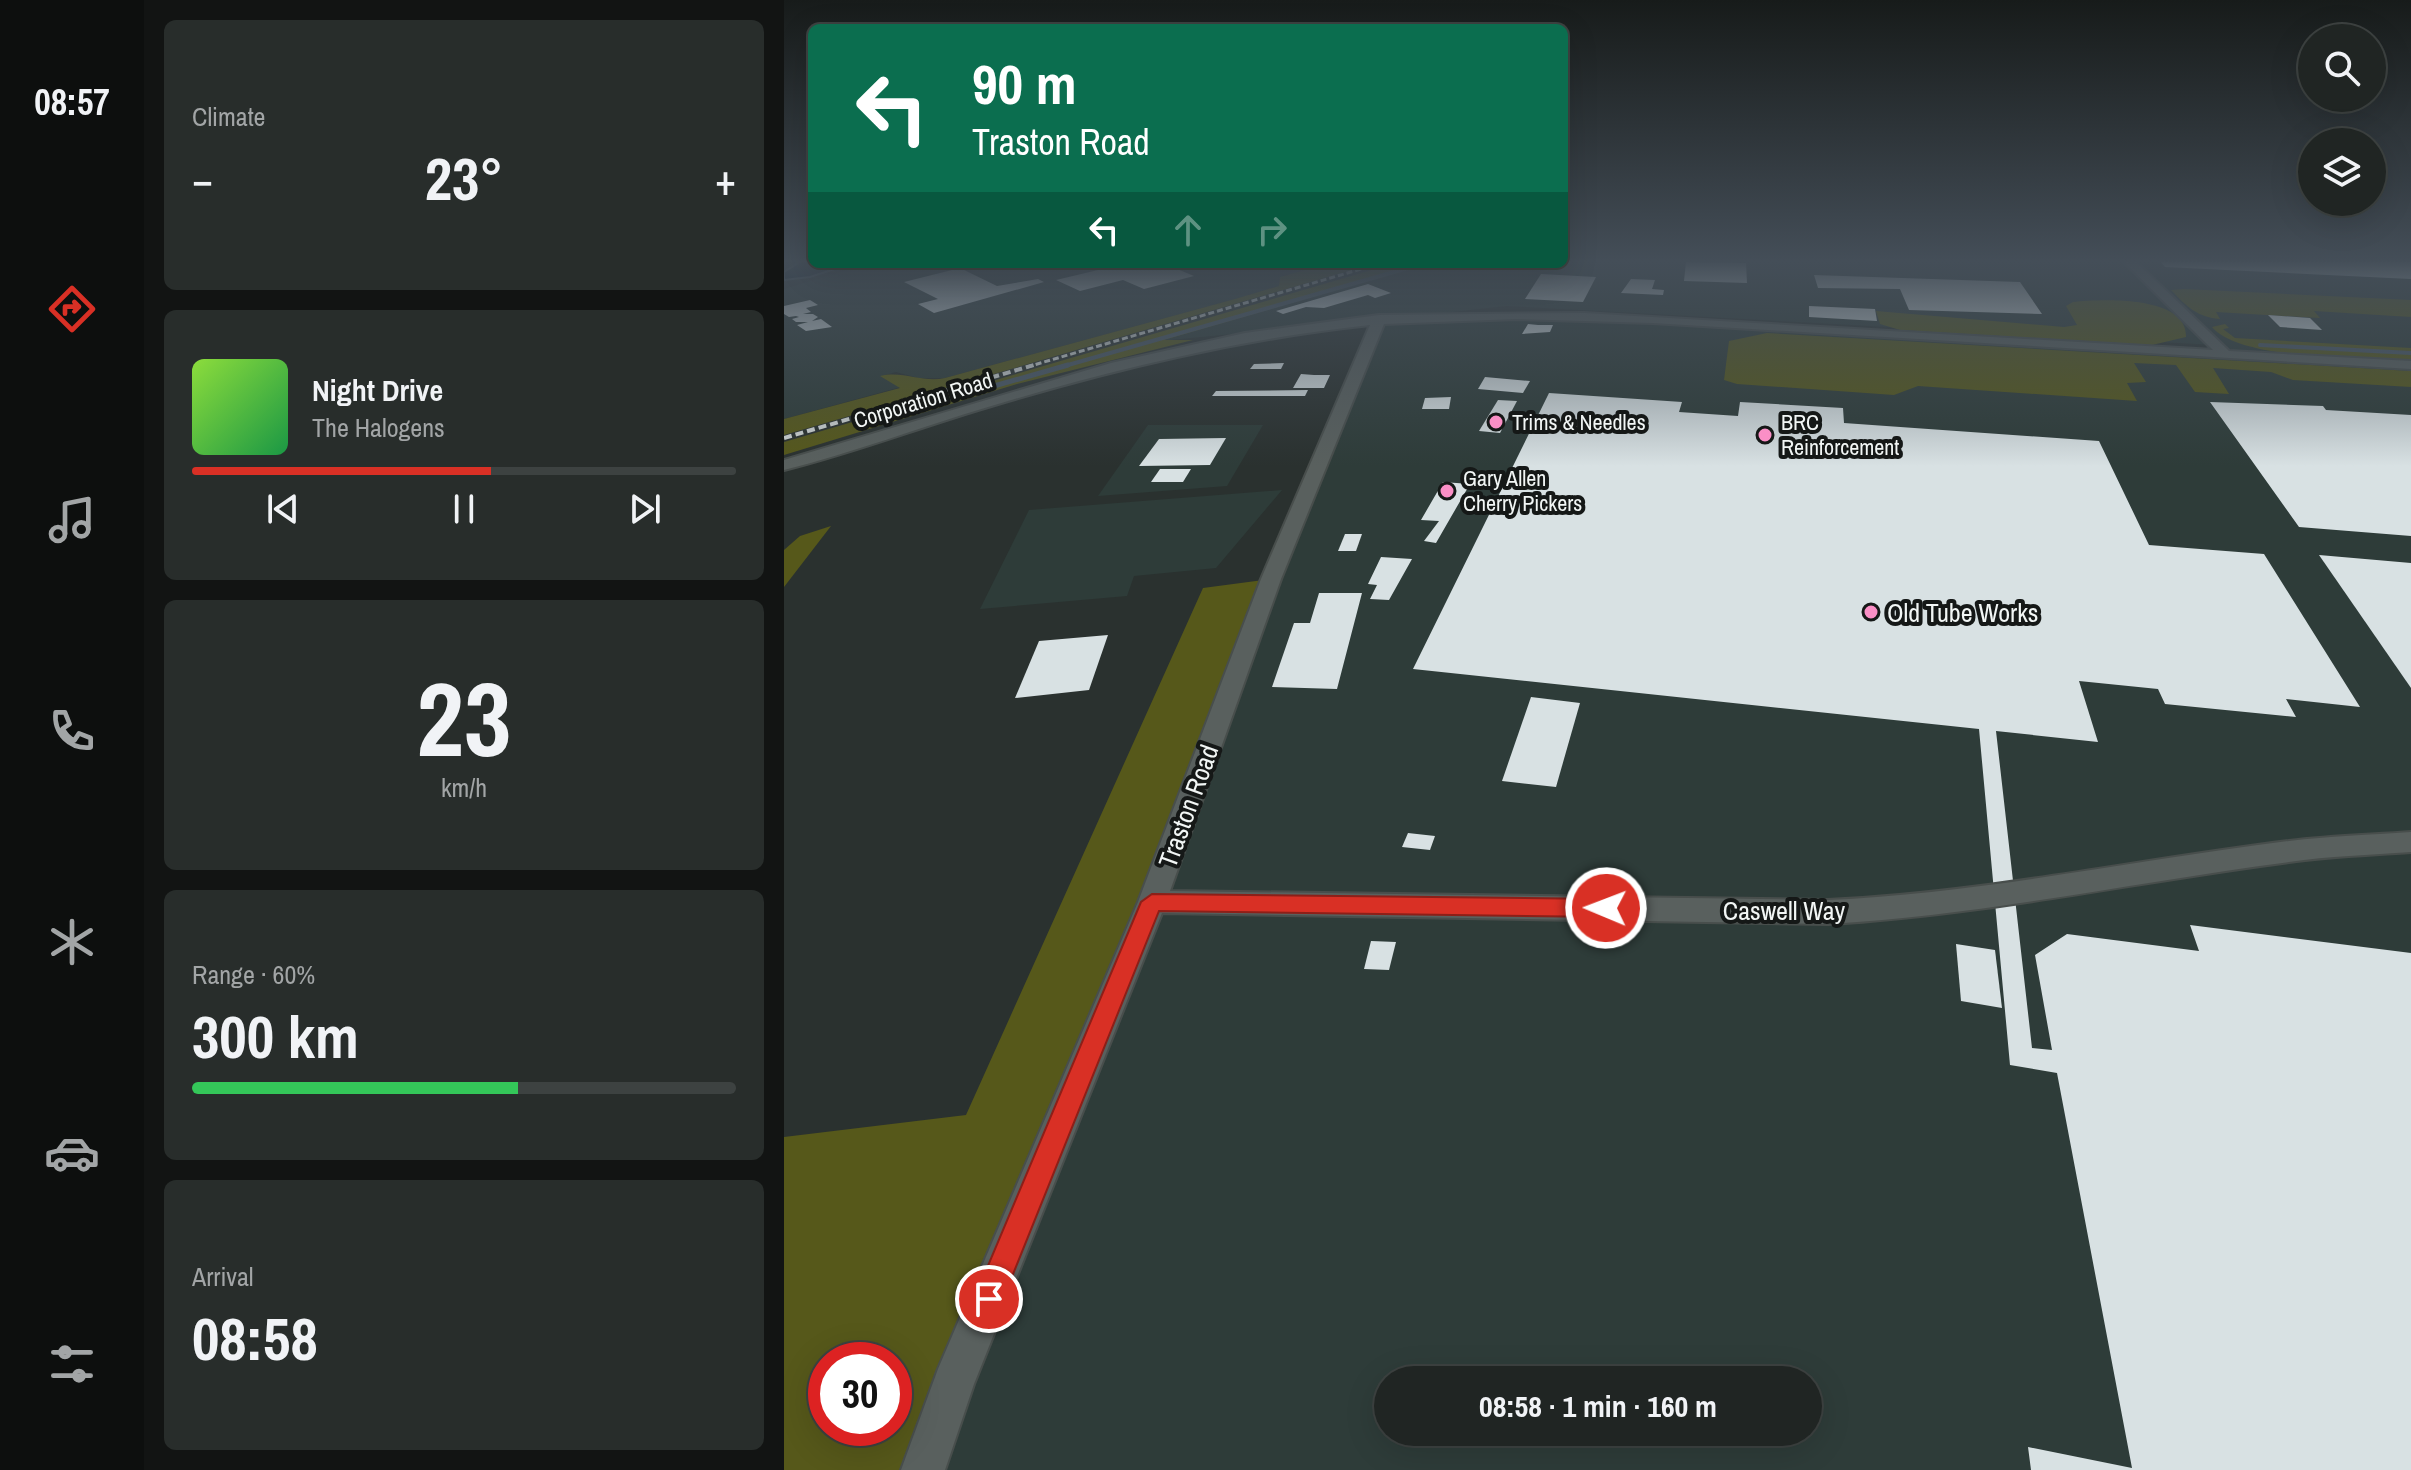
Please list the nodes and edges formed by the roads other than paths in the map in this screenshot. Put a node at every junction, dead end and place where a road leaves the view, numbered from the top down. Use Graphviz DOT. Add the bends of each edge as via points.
graph roads {
  1 [pos="1310,329"];
  2 [pos="1375,329"];
  3 [pos="1794,329"];
  4 [pos="2199,329"];
  5 [pos="2225,354"];
  6 [pos="2411,365"];
  7 [pos="784,465"];
  8 [pos="2411,842"];
  9 [pos="1152,902"];
  10 [pos="923,1470"];
  1 -- 7 [label="street, Corporation Road" via="1235,339 1105,369"];
  2 -- 9 [label="street, Traston Road" via="1271,579"];
  3 -- 5 [label="street, Corporation Road"];
  4 -- 5 [label="street"];
  5 -- 6 [label="street, Corporation Road"];
  8 -- 9 [label="street, Caswell Way" via="2291,851 1905,908 1828,912"];
  9 -- 10 [label="street, Traston Road" via="953,1384"];
}
